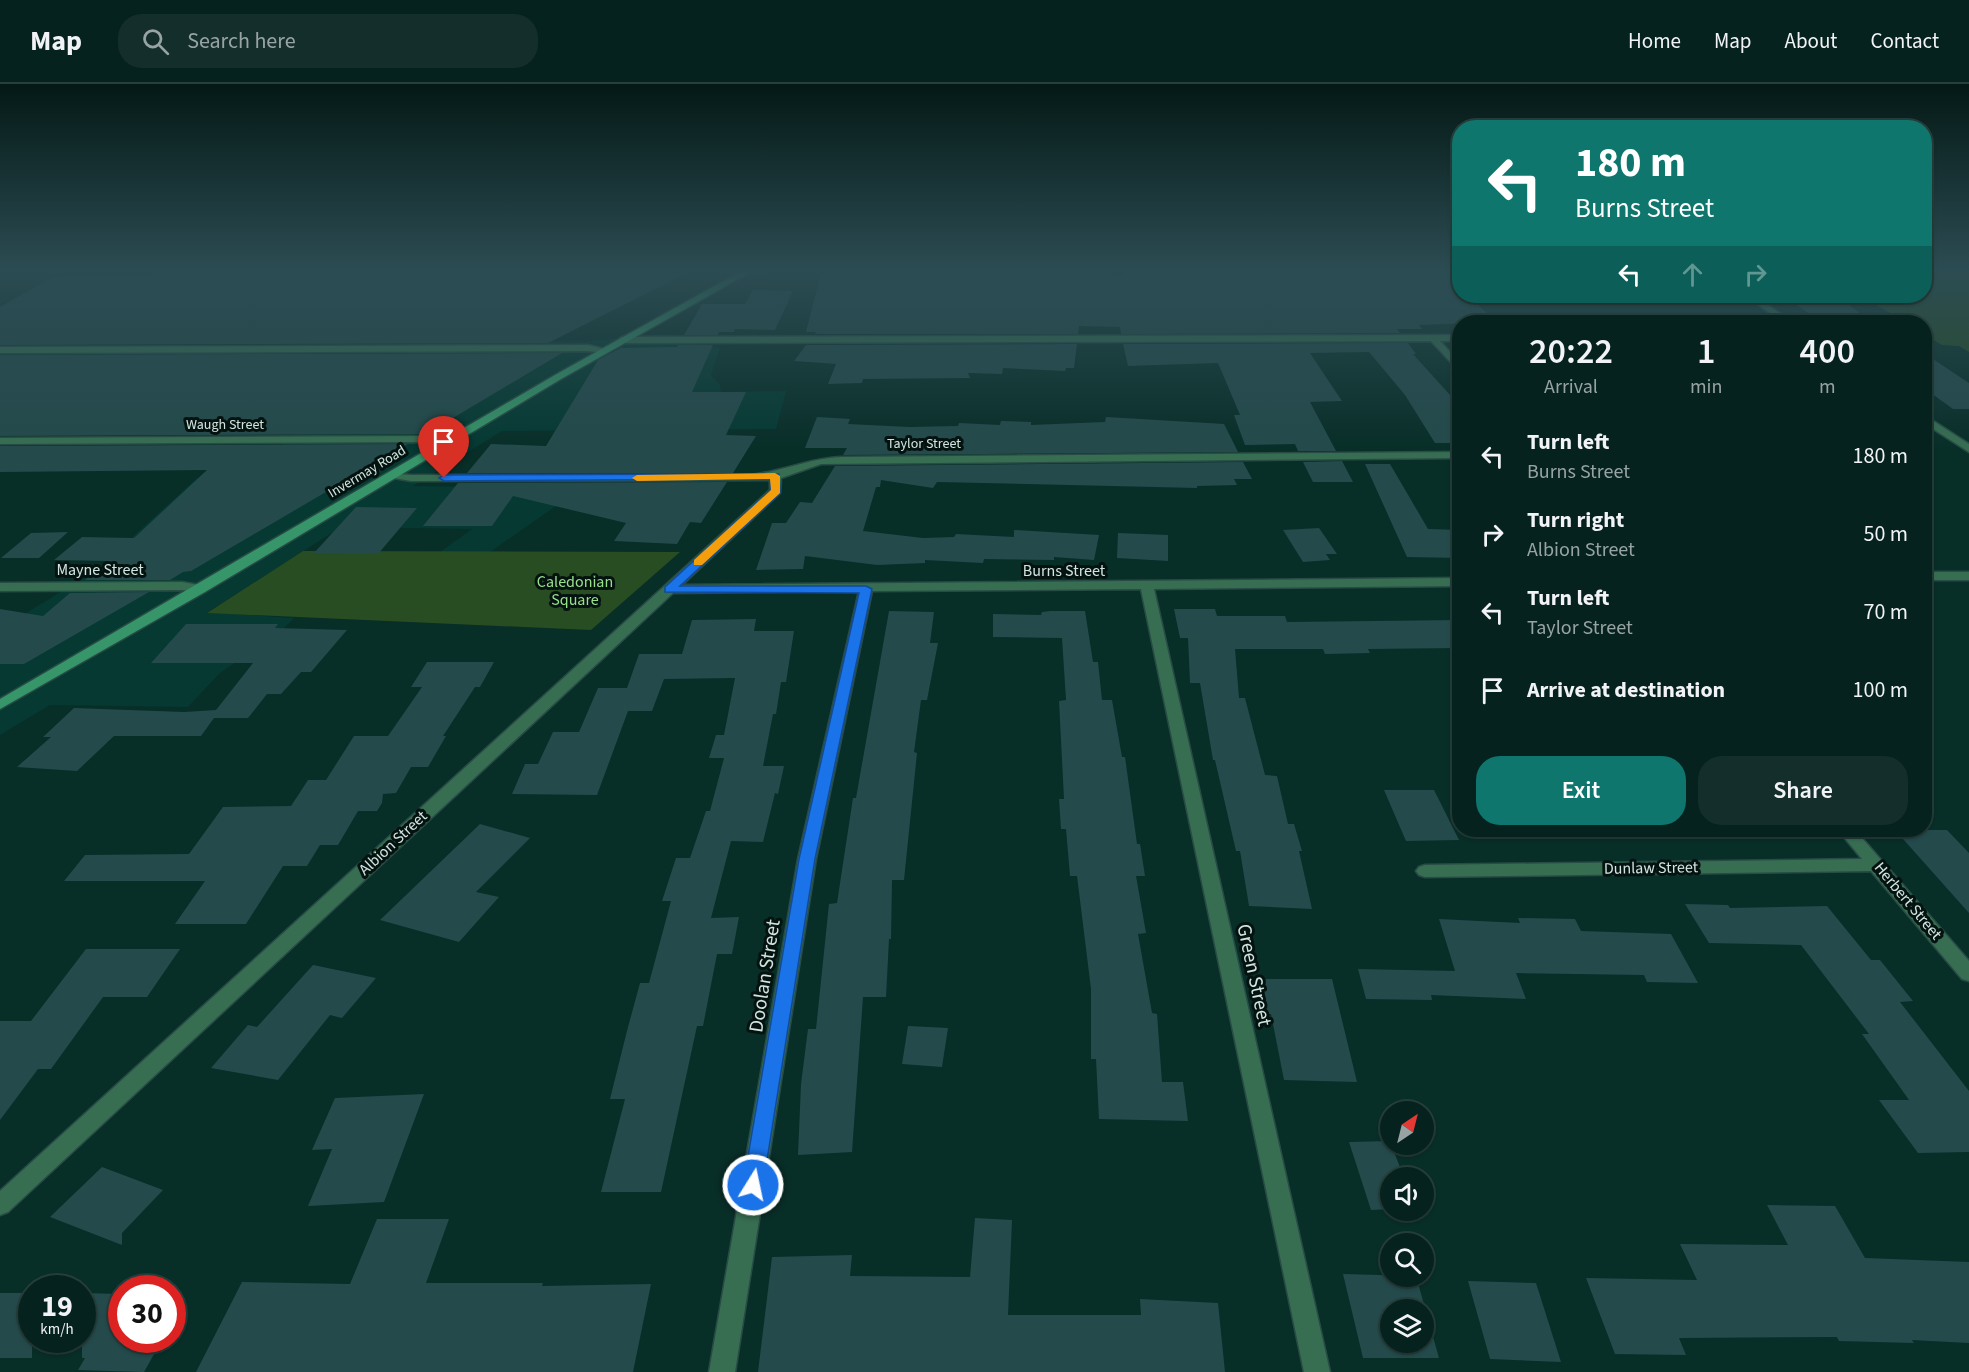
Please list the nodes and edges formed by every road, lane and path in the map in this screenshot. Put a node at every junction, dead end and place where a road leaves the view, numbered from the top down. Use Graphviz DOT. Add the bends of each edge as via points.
graph roads {
  1 [pos="642,329"];
  2 [pos="1433,338"];
  3 [pos="1452,338"];
  4 [pos="622,340"];
  5 [pos="0,350"];
  6 [pos="604,350"];
  7 [pos="1452,360"];
  8 [pos="1932,423"];
  9 [pos="1932,433"];
  10 [pos="1946,433"];
  11 [pos="0,441"];
  12 [pos="450,441"];
  13 [pos="1969,449"];
  14 [pos="1452,455"];
  15 [pos="392,475"];
  16 [pos="775,476"];
  17 [pos="1932,576"];
  18 [pos="1969,576"];
  19 [pos="1452,582"];
  20 [pos="0,587"];
  21 [pos="1147,587"];
  22 [pos="669,589"];
  23 [pos="866,589"];
  24 [pos="200,590"];
  25 [pos="0,705"];
  26 [pos="1852,837"];
  27 [pos="1877,865"];
  28 [pos="1425,871"];
  29 [pos="1969,974"];
  30 [pos="0,1204"];
  31 [pos="722,1372"];
  32 [pos="1317,1372"];
  1 -- 4 [label="main road, Invermay Road"];
  2 -- 3 [label="street"];
  2 -- 4 [label="street"];
  2 -- 7 [label="street"];
  4 -- 6 [label="main road, Invermay Road"];
  5 -- 6 [label="street"];
  6 -- 12 [label="main road, Invermay Road"];
  8 -- 10 [label="street"];
  9 -- 10 [label="street"];
  10 -- 13 [label="street"];
  11 -- 12 [label="street, Waugh Street"];
  12 -- 15 [label="main road, Invermay Road"];
  14 -- 16 [label="street, Taylor Street" via="842,460 812,463"];
  15 -- 16 [label="street, Taylor Street"];
  15 -- 24 [label="main road, Invermay Road"];
  16 -- 22 [label="street, Albion Street" via="776,491"];
  17 -- 18 [label="street"];
  19 -- 21 [label="street, Burns Street"];
  20 -- 24 [label="street, Mayne Street" via="182,586"];
  21 -- 23 [label="street, Burns Street"];
  21 -- 32 [label="street, Green Street"];
  22 -- 23 [label="street, Burns Street"];
  22 -- 30 [label="street, Albion Street"];
  23 -- 31 [label="street, Doolan Street" via="807,859"];
  24 -- 25 [label="main road, Invermay Road"];
  26 -- 27 [label="street, Herbert Street"];
  27 -- 28 [label="street, Dunlaw Street"];
  27 -- 29 [label="street, Herbert Street"];
}
